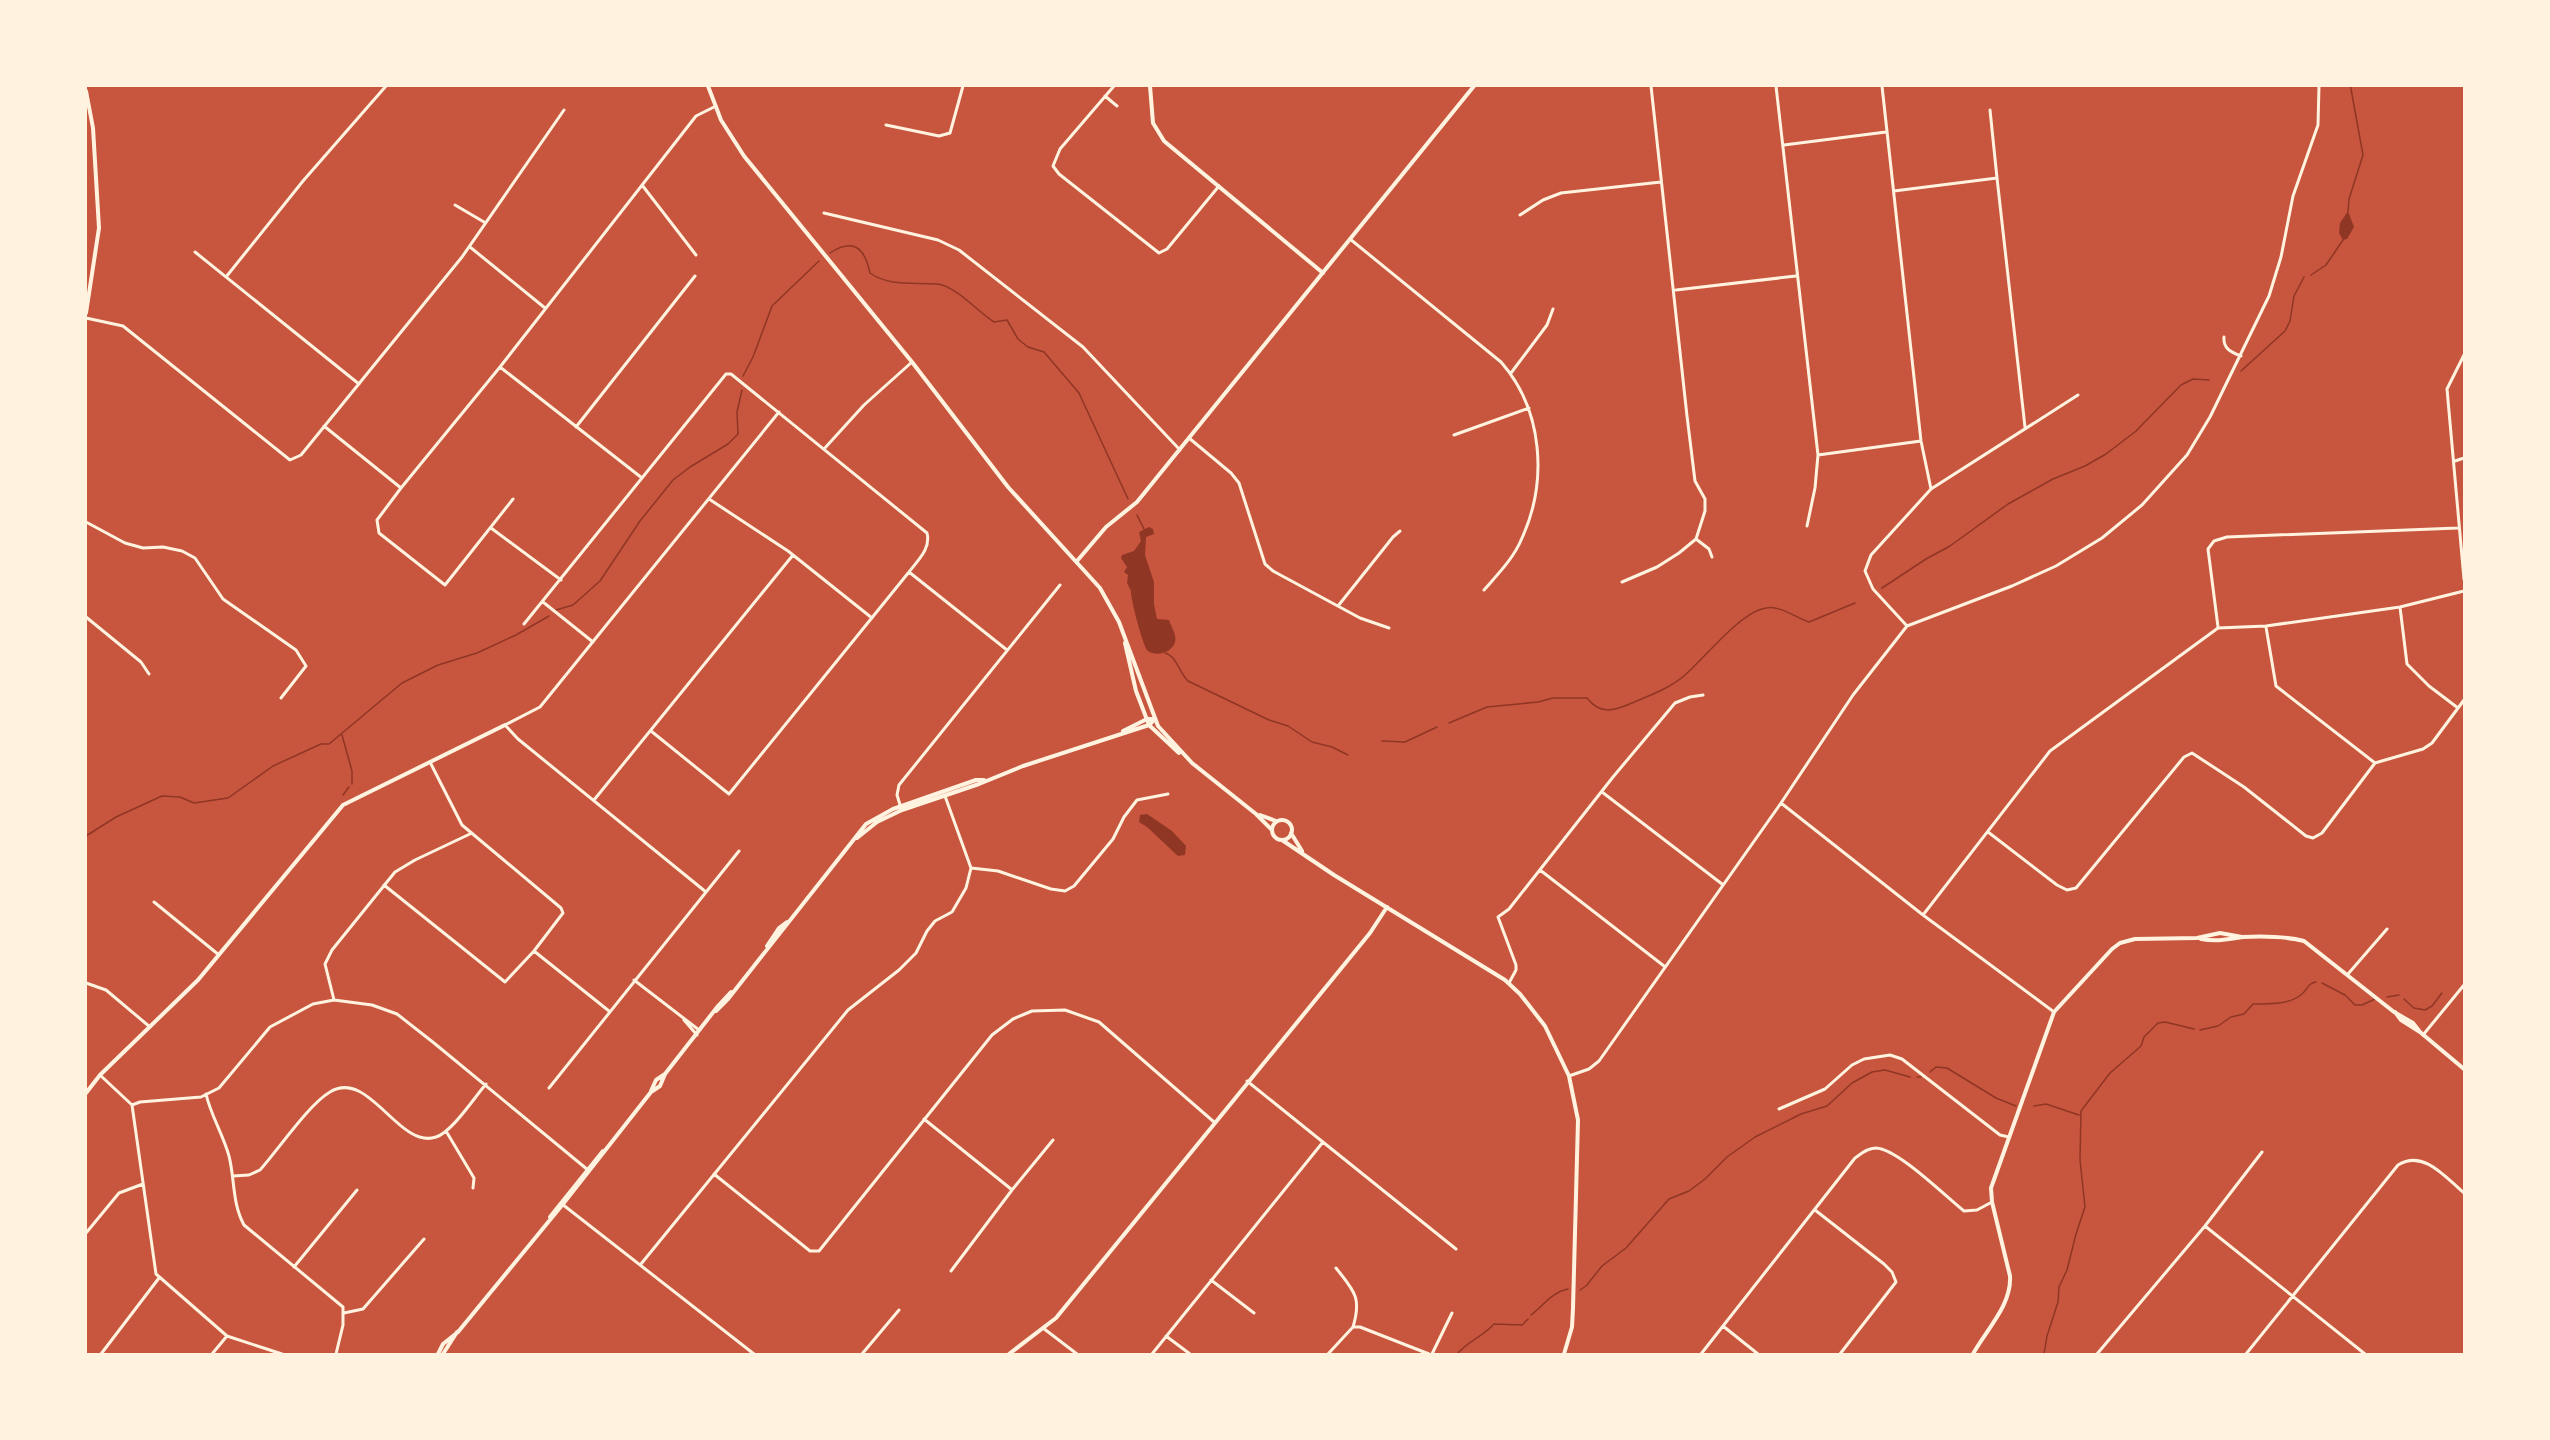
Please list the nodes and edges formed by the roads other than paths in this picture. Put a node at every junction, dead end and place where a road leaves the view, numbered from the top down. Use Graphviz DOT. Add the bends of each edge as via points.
graph roads {
  1 [pos="386,86"];
  2 [pos="708,86"];
  3 [pos="963,86"];
  4 [pos="1114,86"];
  5 [pos="1150,86"];
  6 [pos="1474,86"];
  7 [pos="1651,86"];
  8 [pos="1776,86"];
  9 [pos="1882,86"];
  10 [pos="2319,86"];
  11 [pos="86,91"];
  12 [pos="1105,96"];
  13 [pos="1117,106"];
  14 [pos="714,107"];
  15 [pos="564,110"];
  16 [pos="1990,110"];
  17 [pos="886,124"];
  18 [pos="1887,132"];
  19 [pos="1784,145"];
  20 [pos="1997,178"];
  21 [pos="1661,182"];
  22 [pos="642,185"];
  23 [pos="1219,186"];
  24 [pos="1894,191"];
  25 [pos="455,205"];
  26 [pos="824,213"];
  27 [pos="1521,215"];
  28 [pos="485,223"];
  29 [pos="1350,238"];
  30 [pos="469,246"];
  31 [pos="195,252"];
  32 [pos="696,255"];
  33 [pos="1323,273"];
  34 [pos="695,276"];
  35 [pos="1796,276"];
  36 [pos="226,277"];
  37 [pos="1675,290"];
  38 [pos="545,308"];
  39 [pos="1552,309"];
  40 [pos="86,313"];
  41 [pos="86,318"];
  42 [pos="2224,337"];
  43 [pos="2241,356"];
  44 [pos="2464,356"];
  45 [pos="912,362"];
  46 [pos="500,367"];
  47 [pos="1511,374"];
  48 [pos="359,384"];
  49 [pos="2078,395"];
  50 [pos="1530,408"];
  51 [pos="779,412"];
  52 [pos="324,426"];
  53 [pos="576,427"];
  54 [pos="2025,427"];
  55 [pos="1454,435"];
  56 [pos="1189,438"];
  57 [pos="1921,441"];
  58 [pos="824,449"];
  59 [pos="1180,450"];
  60 [pos="1818,455"];
  61 [pos="2464,458"];
  62 [pos="2455,461"];
  63 [pos="642,478"];
  64 [pos="401,488"];
  65 [pos="1931,489"];
  66 [pos="513,499"];
  67 [pos="709,499"];
  68 [pos="86,522"];
  69 [pos="1807,526"];
  70 [pos="491,528"];
  71 [pos="2458,528"];
  72 [pos="1400,531"];
  73 [pos="1696,539"];
  74 [pos="793,555"];
  75 [pos="1712,558"];
  76 [pos="1077,561"];
  77 [pos="909,572"];
  78 [pos="2464,579"];
  79 [pos="561,580"];
  80 [pos="1622,582"];
  81 [pos="1060,585"];
  82 [pos="1484,590"];
  83 [pos="2464,591"];
  84 [pos="543,601"];
  85 [pos="1338,606"];
  86 [pos="2400,607"];
  87 [pos="86,618"];
  88 [pos="872,618"];
  89 [pos="524,624"];
  90 [pos="1907,626"];
  91 [pos="2266,626"];
  92 [pos="1389,628"];
  93 [pos="2218,628"];
  94 [pos="1123,633"];
  95 [pos="593,642"];
  96 [pos="1007,650"];
  97 [pos="149,674"];
  98 [pos="1703,694"];
  99 [pos="281,698"];
  100 [pos="2464,700"];
  101 [pos="2458,708"];
  102 [pos="1147,719"];
  103 [pos="1155,719"];
  104 [pos="506,724"];
  105 [pos="1149,725"];
  106 [pos="651,731"];
  107 [pos="1118,734"];
  108 [pos="429,761"];
  109 [pos="2375,763"];
  110 [pos="1193,764"];
  111 [pos="1602,791"];
  112 [pos="945,793"];
  113 [pos="1168,794"];
  114 [pos="594,800"];
  115 [pos="1781,802"];
  116 [pos="901,809"];
  117 [pos="1256,814"];
  118 [pos="1276,821"];
  119 [pos="1271,829"];
  120 [pos="1988,832"];
  121 [pos="472,833"];
  122 [pos="1291,833"];
  123 [pos="1282,840"];
  124 [pos="739,851"];
  125 [pos="1305,854"];
  126 [pos="971,868"];
  127 [pos="1539,869"];
  128 [pos="384,885"];
  129 [pos="1722,885"];
  130 [pos="706,892"];
  131 [pos="154,902"];
  132 [pos="1387,907"];
  133 [pos="1923,915"];
  134 [pos="2387,929"];
  135 [pos="2197,938"];
  136 [pos="2241,938"];
  137 [pos="534,951"];
  138 [pos="219,955"];
  139 [pos="1664,966"];
  140 [pos="2348,974"];
  141 [pos="634,980"];
  142 [pos="86,983"];
  143 [pos="1509,983"];
  144 [pos="2464,986"];
  145 [pos="334,1000"];
  146 [pos="609,1011"];
  147 [pos="2055,1012"];
  148 [pos="150,1027"];
  149 [pos="698,1033"];
  150 [pos="2422,1033"];
  151 [pos="2464,1069"];
  152 [pos="100,1075"];
  153 [pos="1569,1077"];
  154 [pos="1247,1081"];
  155 [pos="486,1084"];
  156 [pos="549,1088"];
  157 [pos="86,1093"];
  158 [pos="206,1094"];
  159 [pos="132,1105"];
  160 [pos="1779,1109"];
  161 [pos="924,1119"];
  162 [pos="1214,1122"];
  163 [pos="445,1131"];
  164 [pos="2009,1137"];
  165 [pos="1053,1140"];
  166 [pos="1323,1142"];
  167 [pos="2262,1152"];
  168 [pos="588,1170"];
  169 [pos="714,1174"];
  170 [pos="233,1176"];
  171 [pos="143,1184"];
  172 [pos="473,1188"];
  173 [pos="357,1190"];
  174 [pos="1012,1190"];
  175 [pos="2464,1194"];
  176 [pos="1992,1202"];
  177 [pos="561,1203"];
  178 [pos="1815,1210"];
  179 [pos="2205,1226"];
  180 [pos="86,1233"];
  181 [pos="424,1239"];
  182 [pos="1456,1249"];
  183 [pos="641,1264"];
  184 [pos="294,1267"];
  185 [pos="1336,1268"];
  186 [pos="951,1271"];
  187 [pos="159,1278"];
  188 [pos="1211,1280"];
  189 [pos="2292,1296"];
  190 [pos="899,1310"];
  191 [pos="343,1313"];
  192 [pos="1254,1313"];
  193 [pos="1452,1313"];
  194 [pos="1723,1326"];
  195 [pos="1353,1327"];
  196 [pos="1043,1328"];
  197 [pos="458,1332"];
  198 [pos="227,1336"];
  199 [pos="1166,1336"];
  200 [pos="101,1354"];
  201 [pos="212,1354"];
  202 [pos="282,1354"];
  203 [pos="336,1354"];
  204 [pos="438,1354"];
  205 [pos="443,1354"];
  206 [pos="754,1354"];
  207 [pos="862,1354"];
  208 [pos="1009,1354"];
  209 [pos="1077,1354"];
  210 [pos="1152,1354"];
  211 [pos="1190,1354"];
  212 [pos="1328,1354"];
  213 [pos="1430,1354"];
  214 [pos="1564,1354"];
  215 [pos="1701,1354"];
  216 [pos="1758,1354"];
  217 [pos="1839,1354"];
  218 [pos="1973,1354"];
  219 [pos="2097,1354"];
  220 [pos="2246,1354"];
  221 [pos="2365,1354"];
  1 -- 36 [label="street"];
  2 -- 14 [label="street"];
  3 -- 17 [label="street" via="950,133 939,136"];
  4 -- 12 [label="street"];
  5 -- 23 [label="street" via="1153,123 1164,141"];
  6 -- 29 [label="street"];
  7 -- 21 [label="street"];
  8 -- 19 [label="street"];
  9 -- 18 [label="street"];
  10 -- 43 [label="street" via="2318,125 2293,199 2279,265 2266,304"];
  11 -- 40 [label="street" via="93,128 99,228"];
  12 -- 13 [label="street"];
  12 -- 23 [label="street" via="1060,149 1053,166 1067,181 1159,253 1167,249"];
  14 -- 22 [label="street" via="696,116"];
  14 -- 45 [label="street" via="744,156"];
  15 -- 28 [label="street"];
  16 -- 20 [label="street"];
  18 -- 19 [label="street"];
  18 -- 24 [label="street"];
  19 -- 35 [label="street"];
  20 -- 24 [label="street"];
  20 -- 54 [label="street"];
  21 -- 27 [label="street" via="1561,193"];
  21 -- 37 [label="street"];
  22 -- 32 [label="street"];
  22 -- 38 [label="street"];
  23 -- 33 [label="street"];
  24 -- 57 [label="street"];
  25 -- 28 [label="street"];
  26 -- 59 [label="street" via="938,240 959,250 1083,347"];
  28 -- 30 [label="street"];
  29 -- 33 [label="street"];
  29 -- 47 [label="street"];
  30 -- 38 [label="street"];
  30 -- 48 [label="street"];
  31 -- 36 [label="street"];
  33 -- 56 [label="street"];
  34 -- 53 [label="street"];
  35 -- 37 [label="street"];
  35 -- 60 [label="street"];
  36 -- 48 [label="street"];
  37 -- 73 [label="street" via="1695,481 1705,499"];
  38 -- 46 [label="street"];
  39 -- 47 [label="street" via="1547,325"];
  41 -- 52 [label="street" via="123,326 290,460 301,455"];
  42 -- 43 [label="street" via="2227,349"];
  43 -- 90 [label="street" via="2187,455 2142,505 2102,538 2056,566 2012,586"];
  44 -- 62 [label="street" via="2446,389"];
  45 -- 58 [label="street" via="864,405"];
  45 -- 76 [label="street" via="1008,487"];
  46 -- 53 [label="street"];
  46 -- 64 [label="street"];
  47 -- 50 [label="street"];
  48 -- 52 [label="street"];
  49 -- 54 [label="street"];
  50 -- 55 [label="street"];
  50 -- 82 [label="street" via="1537,441 1534,506 1522,540"];
  51 -- 58 [label="street"];
  51 -- 63 [label="street" via="726,374"];
  51 -- 67 [label="street"];
  52 -- 64 [label="street"];
  53 -- 63 [label="street"];
  54 -- 65 [label="street"];
  56 -- 59 [label="street"];
  56 -- 85 [label="street" via="1239,483 1264,564"];
  57 -- 60 [label="street"];
  57 -- 65 [label="street"];
  58 -- 77 [label="street" via="927,533 927,547"];
  59 -- 76 [label="street" via="1137,502 1106,527"];
  60 -- 69 [label="street"];
  61 -- 62 [label="street"];
  62 -- 71 [label="street"];
  63 -- 79 [label="street"];
  64 -- 70 [label="street" via="377,520 379,533 445,585"];
  65 -- 90 [label="street" via="1871,555 1865,572 1873,589"];
  66 -- 70 [label="street"];
  67 -- 74 [label="street"];
  67 -- 95 [label="street"];
  68 -- 99 [label="street" via="125,543 182,551 195,558 224,599 303,657 306,666"];
  70 -- 79 [label="street"];
  71 -- 78 [label="street"];
  71 -- 93 [label="street" via="2226,537 2214,541 2208,549"];
  72 -- 85 [label="street"];
  73 -- 75 [label="street"];
  73 -- 80 [label="street" via="1657,567"];
  74 -- 88 [label="street"];
  74 -- 106 [label="street"];
  76 -- 94 [label="street" via="1106,598"];
  77 -- 88 [label="street"];
  77 -- 96 [label="street"];
  79 -- 84 [label="street"];
  81 -- 96 [label="street"];
  83 -- 86 [label="street"];
  84 -- 89 [label="street"];
  84 -- 95 [label="street"];
  85 -- 92 [label="street"];
  86 -- 91 [label="street"];
  86 -- 101 [label="street" via="2406,664"];
  87 -- 97 [label="street" via="141,662"];
  88 -- 106 [label="street" via="729,794"];
  90 -- 115 [label="street" via="1853,695"];
  91 -- 93 [label="street"];
  91 -- 109 [label="street" via="2276,686"];
  93 -- 120 [label="street" via="2050,751"];
  94 -- 102 [label="street"];
  94 -- 103 [label="street"];
  95 -- 104 [label="street" via="540,707"];
  96 -- 116 [label="street" via="899,785"];
  98 -- 111 [label="street" via="1675,704"];
  100 -- 101 [label="street"];
  101 -- 109 [label="street" via="2423,749"];
  102 -- 103 [label="street"];
  102 -- 105 [label="street"];
  102 -- 107 [label="street"];
  103 -- 105 [label="street"];
  103 -- 110 [label="street"];
  104 -- 108 [label="street"];
  104 -- 114 [label="street" via="518,739"];
  105 -- 107 [label="street"];
  105 -- 110 [label="street"];
  106 -- 114 [label="street"];
  107 -- 112 [label="street"];
  108 -- 121 [label="street" via="462,825"];
  108 -- 138 [label="street" via="343,805"];
  109 -- 120 [label="street" via="2322,833 2313,838 2192,753 2184,757 2076,888 2067,890"];
  110 -- 117 [label="street"];
  111 -- 127 [label="street"];
  111 -- 129 [label="street"];
  112 -- 116 [label="street"];
  112 -- 126 [label="street"];
  113 -- 126 [label="street" via="1137,801 1113,839 1074,886 1065,891 998,871"];
  114 -- 130 [label="street"];
  115 -- 129 [label="street"];
  115 -- 133 [label="street"];
  116 -- 149 [label="street" via="873,819 853,841"];
  117 -- 118 [label="street"];
  117 -- 119 [label="street"];
  118 -- 119 [label="street"];
  118 -- 122 [label="street" via="1289,823"];
  119 -- 123 [label="street" via="1274,837"];
  120 -- 133 [label="street"];
  121 -- 128 [label="street" via="415,860 395,872"];
  121 -- 137 [label="street" via="561,908 563,914"];
  122 -- 123 [label="street"];
  122 -- 125 [label="street"];
  123 -- 125 [label="street"];
  124 -- 130 [label="street"];
  125 -- 132 [label="street"];
  126 -- 169 [label="street" via="966,888 952,912 935,921 916,953 899,970 848,1010"];
  127 -- 139 [label="street"];
  127 -- 143 [label="street" via="1509,909 1498,917 1516,965"];
  128 -- 137 [label="street" via="505,982"];
  128 -- 145 [label="street" via="325,964"];
  129 -- 139 [label="street"];
  130 -- 141 [label="street"];
  131 -- 138 [label="street"];
  132 -- 143 [label="street"];
  132 -- 154 [label="street" via="1370,933"];
  133 -- 147 [label="street"];
  134 -- 140 [label="street"];
  135 -- 136 [label="street" via="2216,942"];
  135 -- 136 [label="street" via="2220,933"];
  135 -- 147 [label="street" via="2121,942"];
  136 -- 140 [label="street" via="2286,937 2304,941"];
  137 -- 146 [label="street"];
  138 -- 148 [label="street"];
  139 -- 153 [label="street" via="1599,1061"];
  140 -- 150 [label="street"];
  141 -- 146 [label="street"];
  141 -- 149 [label="street"];
  142 -- 148 [label="street" via="106,990"];
  143 -- 153 [label="street" via="1539,1017"];
  144 -- 150 [label="street"];
  145 -- 155 [label="street" via="372,1005 397,1014"];
  145 -- 158 [label="street" via="313,1004 270,1027 219,1088"];
  146 -- 156 [label="street"];
  147 -- 164 [label="street"];
  148 -- 152 [label="street"];
  149 -- 168 [label="street" via="656,1080 651,1092"];
  150 -- 151 [label="street"];
  152 -- 157 [label="street"];
  152 -- 159 [label="street"];
  153 -- 214 [label="street" via="1579,1145 1572,1327"];
  154 -- 162 [label="street"];
  154 -- 166 [label="street"];
  155 -- 163 [label="street"];
  155 -- 168 [label="street"];
  158 -- 159 [label="street"];
  158 -- 170 [label="street"];
  159 -- 171 [label="street"];
  160 -- 164 [label="street" via="1826,1089 1864,1059 1890,1055 1902,1059 2000,1135"];
  161 -- 162 [label="street" via="992,1035 1032,1011 1065,1010 1099,1023"];
  161 -- 169 [label="street" via="819,1251 810,1251"];
  161 -- 174 [label="street"];
  162 -- 196 [label="street" via="1056,1318"];
  163 -- 170 [label="street" via="424,1139 356,1089 345,1087 332,1090 318,1101 260,1170"];
  163 -- 172 [label="street" via="474,1178"];
  164 -- 176 [label="street" via="1991,1188"];
  165 -- 174 [label="street"];
  166 -- 182 [label="street"];
  166 -- 188 [label="street"];
  167 -- 179 [label="street"];
  168 -- 177 [label="street"];
  169 -- 183 [label="street"];
  170 -- 184 [label="street" via="238,1214 244,1225"];
  171 -- 180 [label="street" via="119,1193"];
  171 -- 187 [label="street"];
  173 -- 184 [label="street"];
  174 -- 186 [label="street"];
  175 -- 189 [label="street" via="2427,1162 2410,1160 2393,1170"];
  176 -- 178 [label="street" via="1977,1210 1964,1211 1911,1167 1877,1148 1867,1149 1855,1158"];
  176 -- 218 [label="street" via="2011,1288"];
  177 -- 183 [label="street"];
  177 -- 197 [label="street"];
  178 -- 194 [label="street"];
  178 -- 217 [label="street" via="1884,1264 1896,1282"];
  179 -- 189 [label="street"];
  179 -- 219 [label="street"];
  181 -- 191 [label="street" via="363,1309"];
  183 -- 206 [label="street"];
  184 -- 191 [label="street" via="343,1307"];
  185 -- 195 [label="street" via="1357,1296"];
  187 -- 198 [label="street"];
  187 -- 200 [label="street"];
  188 -- 192 [label="street"];
  188 -- 199 [label="street"];
  189 -- 220 [label="street"];
  189 -- 221 [label="street"];
  190 -- 207 [label="street"];
  191 -- 203 [label="street"];
  193 -- 213 [label="street"];
  194 -- 215 [label="street"];
  194 -- 216 [label="street"];
  195 -- 212 [label="street"];
  195 -- 213 [label="street"];
  196 -- 208 [label="street"];
  196 -- 209 [label="street"];
  197 -- 204 [label="street" via="443,1344"];
  197 -- 205 [label="street"];
  198 -- 201 [label="street"];
  198 -- 202 [label="street"];
  199 -- 210 [label="street"];
  199 -- 211 [label="street"];
}
